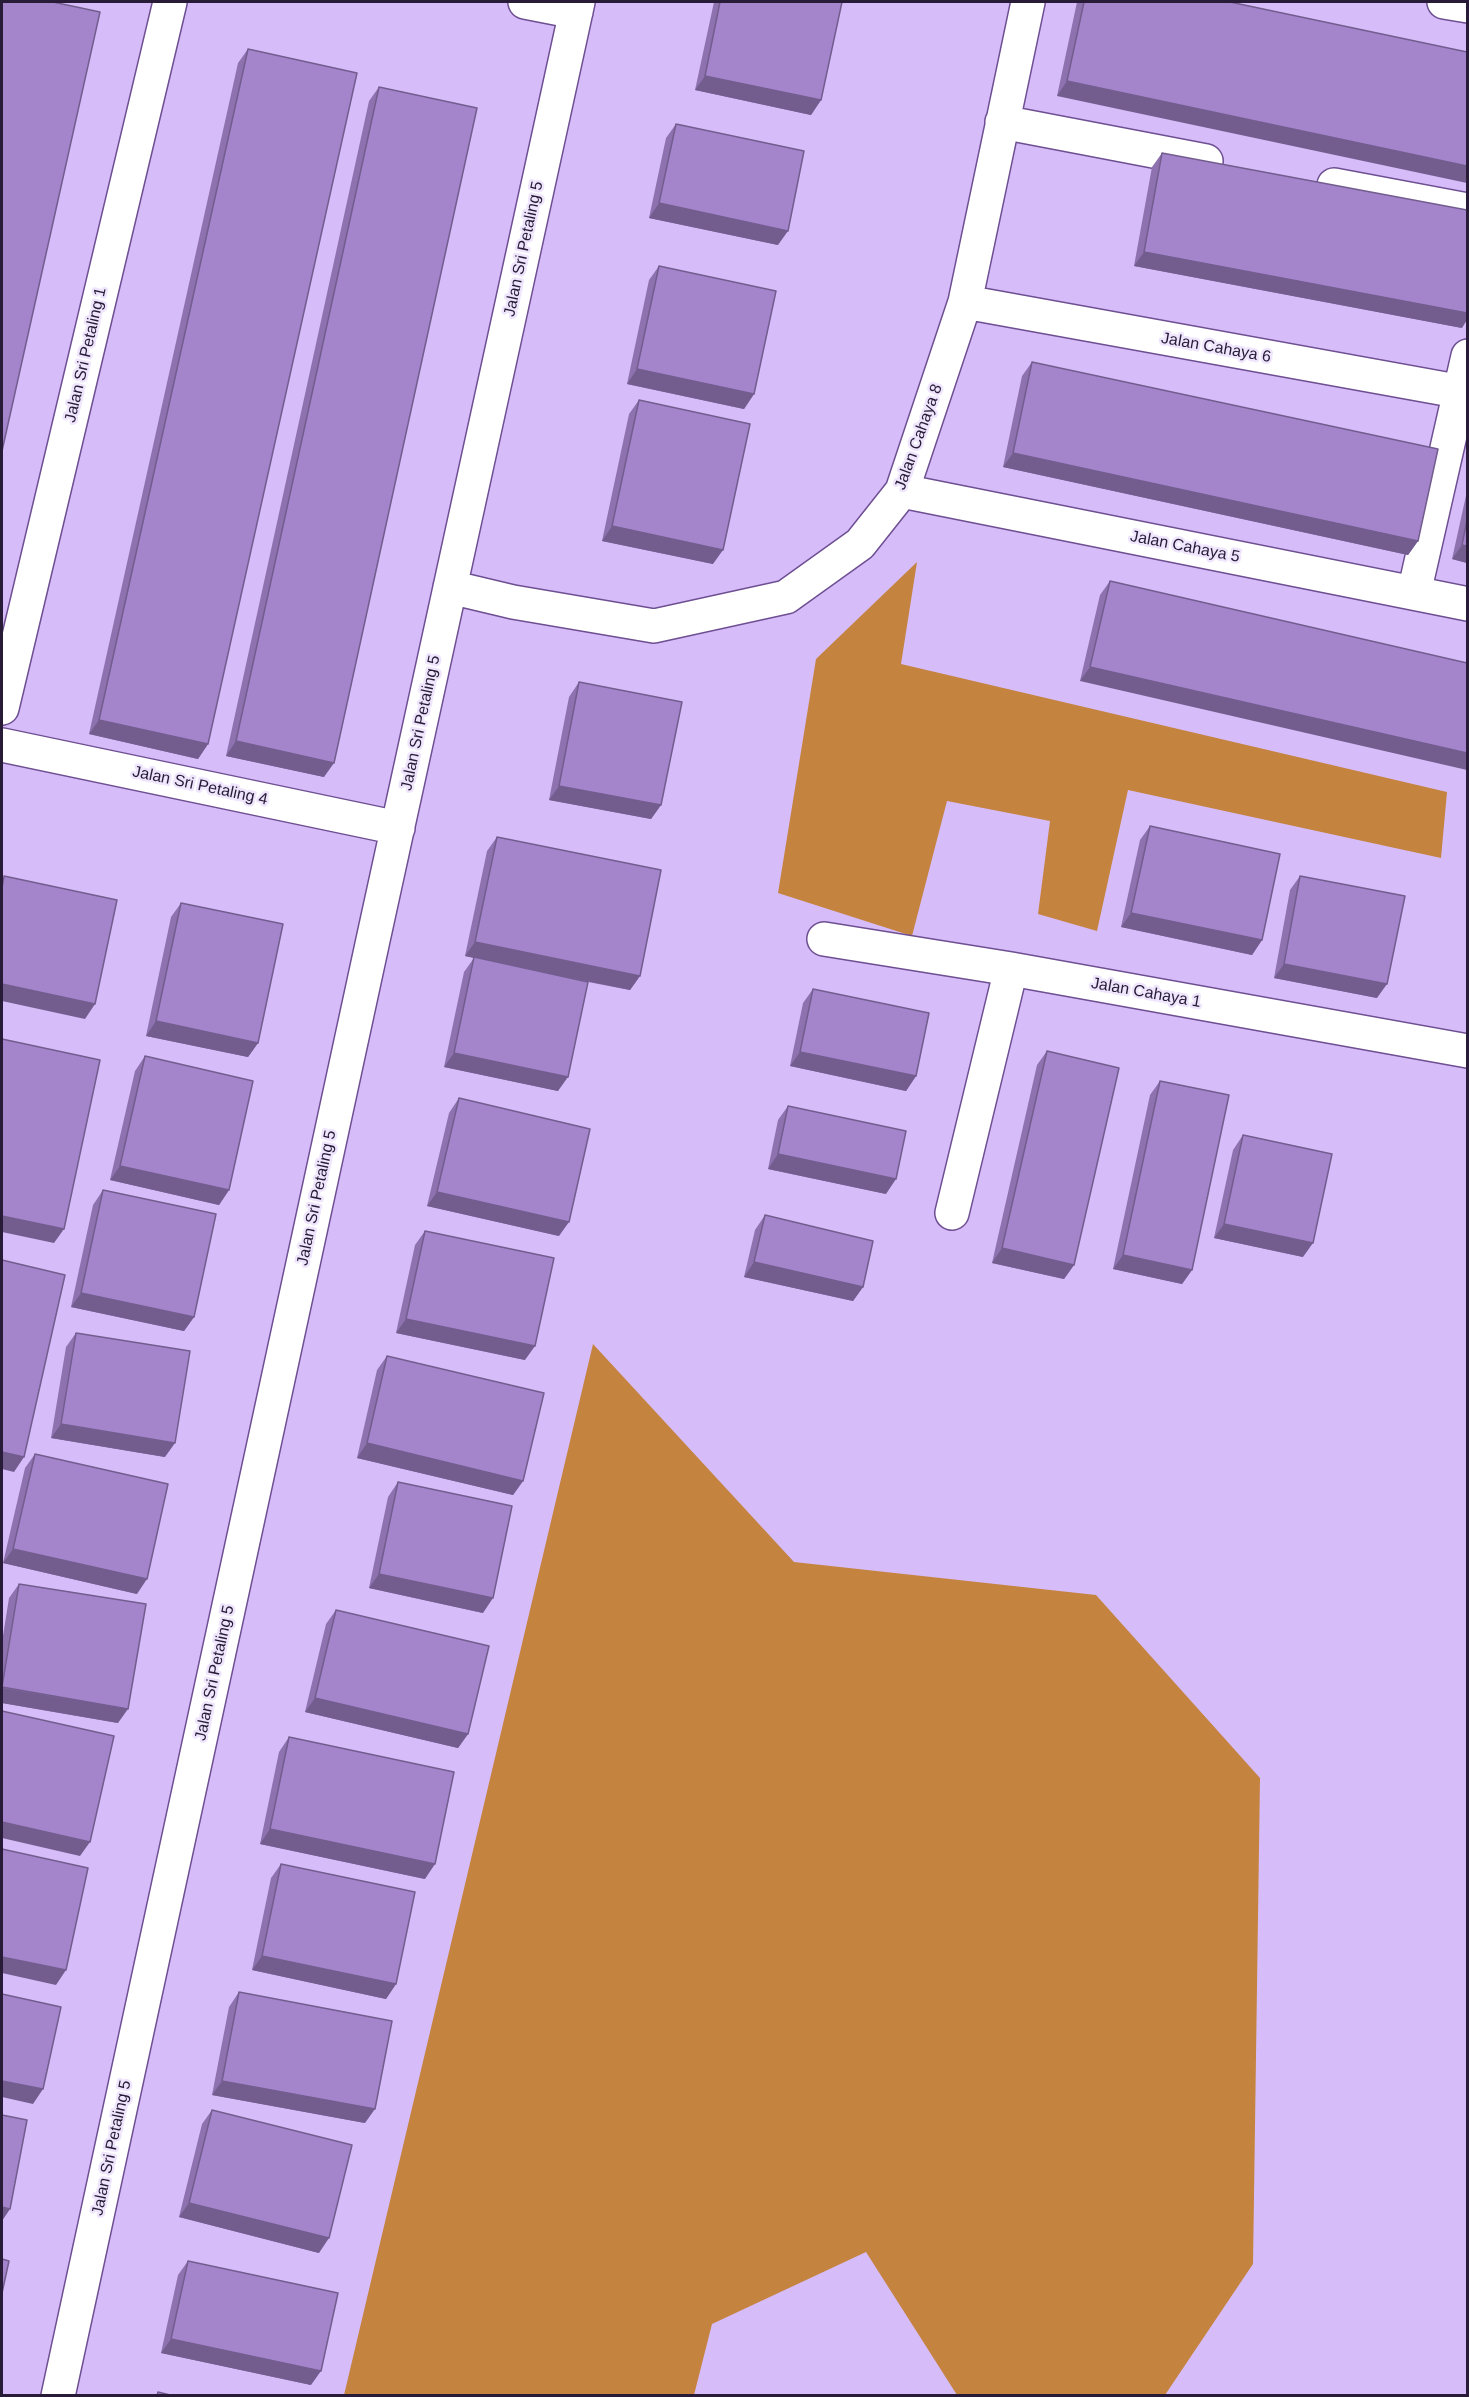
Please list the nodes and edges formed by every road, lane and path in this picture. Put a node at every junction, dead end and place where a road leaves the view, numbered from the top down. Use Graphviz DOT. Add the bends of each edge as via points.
graph roads {
  1 [pos="170,2"];
  2 [pos="525,2"];
  3 [pos="1028,2"];
  4 [pos="1444,2"];
  5 [pos="1467,6"];
  6 [pos="577,7"];
  7 [pos="1002,122"];
  8 [pos="1232,166"];
  9 [pos="1301,179"];
  10 [pos="1467,210"];
  11 [pos="965,302"];
  12 [pos="1467,356"];
  13 [pos="1464,393"];
  14 [pos="902,491"];
  15 [pos="450,587"];
  16 [pos="1414,592"];
  17 [pos="1467,603"];
  18 [pos="2,708"];
  19 [pos="2,745"];
  20 [pos="398,828"];
  21 [pos="824,939"];
  22 [pos="1011,969"];
  23 [pos="1467,1052"];
  24 [pos="952,1213"];
  25 [pos="58,2396"];
  1 -- 18 [label="street, Jalan Sri Petaling 1"];
  2 -- 6 [label="street"];
  3 -- 7 [label="street, Jalan Cahaya 8"];
  4 -- 5 [label="street"];
  6 -- 15 [label="street, Jalan Sri Petaling 5"];
  7 -- 8 [label="street"];
  7 -- 11 [label="street, Jalan Cahaya 8"];
  9 -- 10 [label="street"];
  11 -- 13 [label="street, Jalan Cahaya 6"];
  11 -- 14 [label="street, Jalan Cahaya 8"];
  12 -- 13 [label="street"];
  13 -- 16 [label="street"];
  14 -- 15 [label="street, Jalan Cahaya 8" via="860,544 786,597 654,627"];
  14 -- 16 [label="street, Jalan Cahaya 5"];
  15 -- 20 [label="street, Jalan Sri Petaling 5"];
  16 -- 17 [label="street, Jalan Cahaya 5"];
  19 -- 20 [label="street, Jalan Sri Petaling 4"];
  20 -- 25 [label="street, Jalan Sri Petaling 5"];
  21 -- 22 [label="street, Jalan Cahaya 1"];
  22 -- 23 [label="street, Jalan Cahaya 1"];
  22 -- 24 [label="street"];
}
